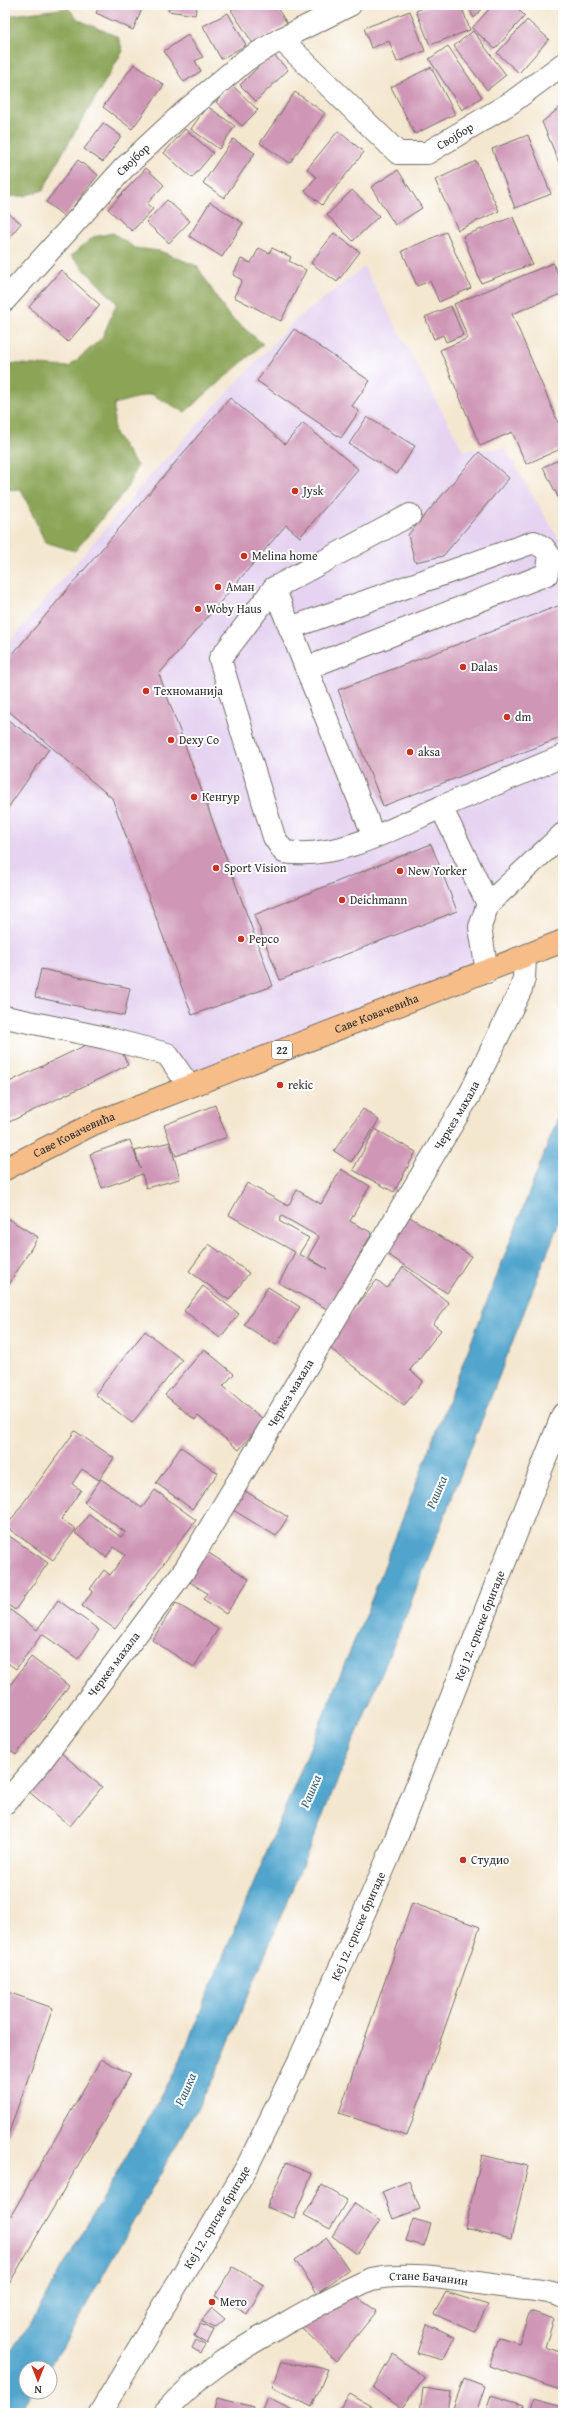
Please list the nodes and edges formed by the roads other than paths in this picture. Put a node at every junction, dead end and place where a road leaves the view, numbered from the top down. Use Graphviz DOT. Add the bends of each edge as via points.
graph roads {
  1 [pos="348,5"];
  2 [pos="281,39"];
  3 [pos="563,64"];
  4 [pos="5,300"];
  5 [pos="410,515"];
  6 [pos="274,588"];
  7 [pos="290,628"];
  8 [pos="307,668"];
  9 [pos="563,756"];
  10 [pos="441,807"];
  11 [pos="563,834"];
  12 [pos="374,836"];
  13 [pos="488,904"];
  14 [pos="563,941"];
  15 [pos="525,957"];
  16 [pos="486,972"];
  17 [pos="5,1017"];
  18 [pos="189,1086"];
  19 [pos="5,1169"];
  20 [pos="563,1414"];
  21 [pos="5,1803"];
  22 [pos="562,2294"];
  23 [pos="100,2413"];
  24 [pos="164,2413"];
  1 -- 2 [label="street, Својбор"];
  2 -- 3 [label="street, Својбор" via="398,154 427,152 512,102"];
  2 -- 4 [label="street, Својбор" via="246,60 183,113 124,168"];
  5 -- 6 [label="street"];
  6 -- 7 [label="street"];
  6 -- 12 [label="street" via="220,659 274,837 284,852 304,855 338,849"];
  7 -- 8 [label="street"];
  7 -- 8 [label="street" via="534,542 544,548 550,556 547,574"];
  8 -- 12 [label="street"];
  9 -- 10 [label="street"];
  10 -- 12 [label="street"];
  10 -- 13 [label="street"];
  11 -- 13 [label="street"];
  13 -- 16 [label="street" via="480,927"];
  14 -- 15 [label="main road, Саве Ковачевића / 22"];
  15 -- 16 [label="main road, Саве Ковачевића / 22"];
  15 -- 21 [label="street, Черкез махала" via="521,989 470,1094 186,1568 40,1763"];
  16 -- 18 [label="main road, Саве Ковачевића / 22"];
  17 -- 18 [label="street" via="106,1038 167,1054"];
  18 -- 19 [label="main road, Саве Ковачевића / 22" via="93,1124"];
  20 -- 23 [label="street, Кеј 12. српске бригаде" via="389,1856 299,2061 247,2167"];
  22 -- 24 [label="street, Стане Бачанин" via="434,2278 382,2276 354,2286 302,2314 208,2370"];
}
